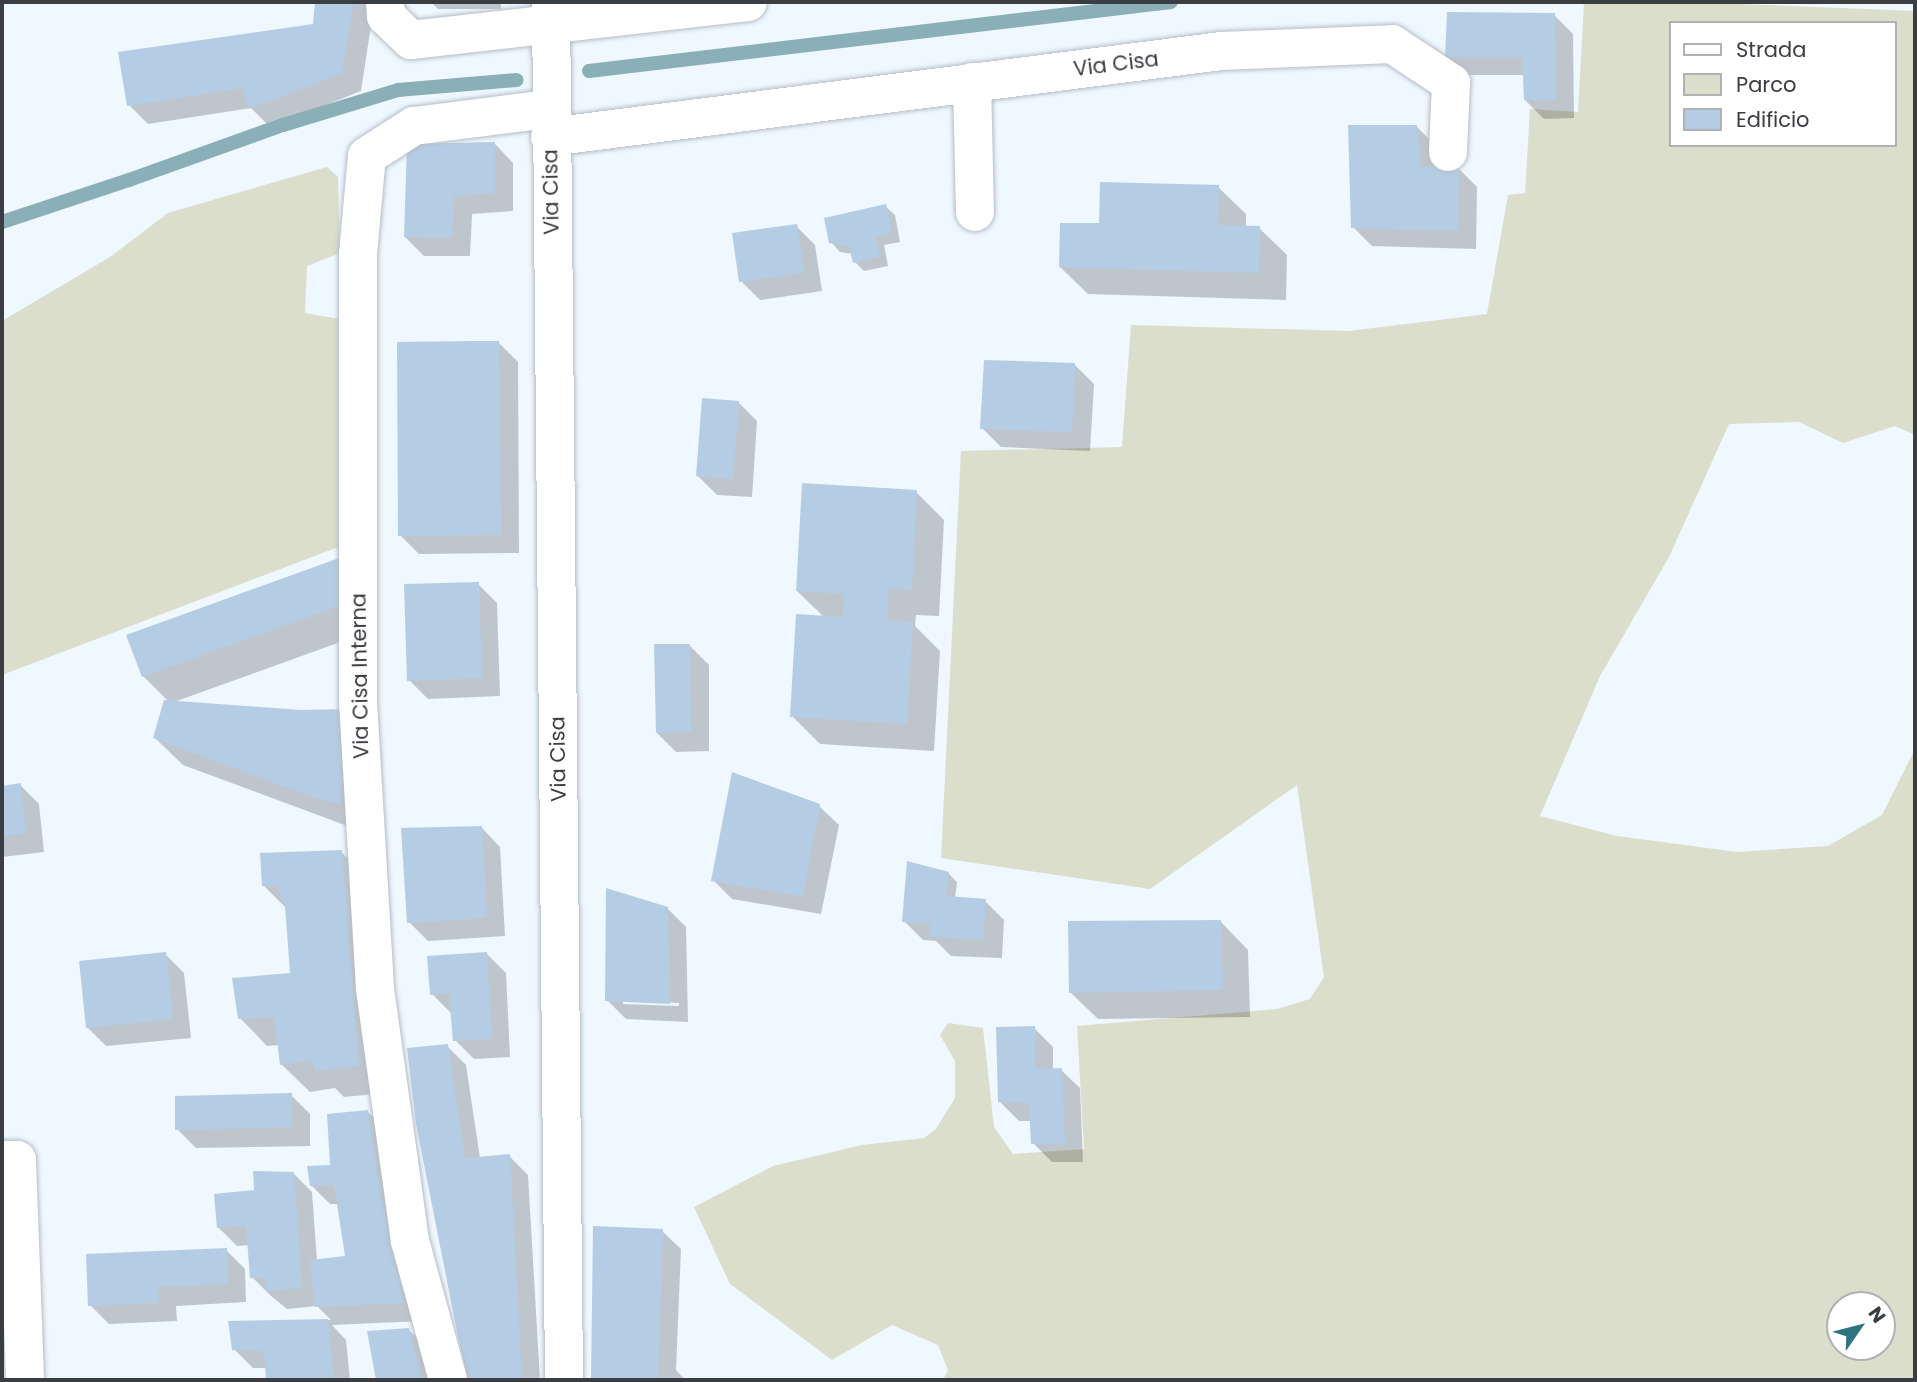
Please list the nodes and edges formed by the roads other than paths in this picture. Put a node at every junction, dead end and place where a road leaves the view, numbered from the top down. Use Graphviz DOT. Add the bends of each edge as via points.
graph roads {
  1 [pos="385,2"];
  2 [pos="748,2"];
  3 [pos="550,13"];
  4 [pos="972,82"];
  5 [pos="550,123"];
  6 [pos="1448,152"];
  7 [pos="975,212"];
  8 [pos="2,1160"];
  9 [pos="25,1380"];
  10 [pos="447,1380"];
  11 [pos="564,1380"];
  1 -- 3 [label="street" via="386,16 411,40"];
  2 -- 3 [label="street"];
  3 -- 5 [label="street, Via Cisa"];
  4 -- 5 [label="street, Via Cisa"];
  4 -- 6 [label="street, Via Cisa" via="1221,51 1392,44 1451,83"];
  4 -- 7 [label="street"];
  5 -- 10 [label="street, Via Cisa Interna" via="414,126 367,156 358,254 358,705 375,988 410,1241"];
  5 -- 11 [label="street, Via Cisa"];
  8 -- 9 [label="street" via="17,1160"];
}
